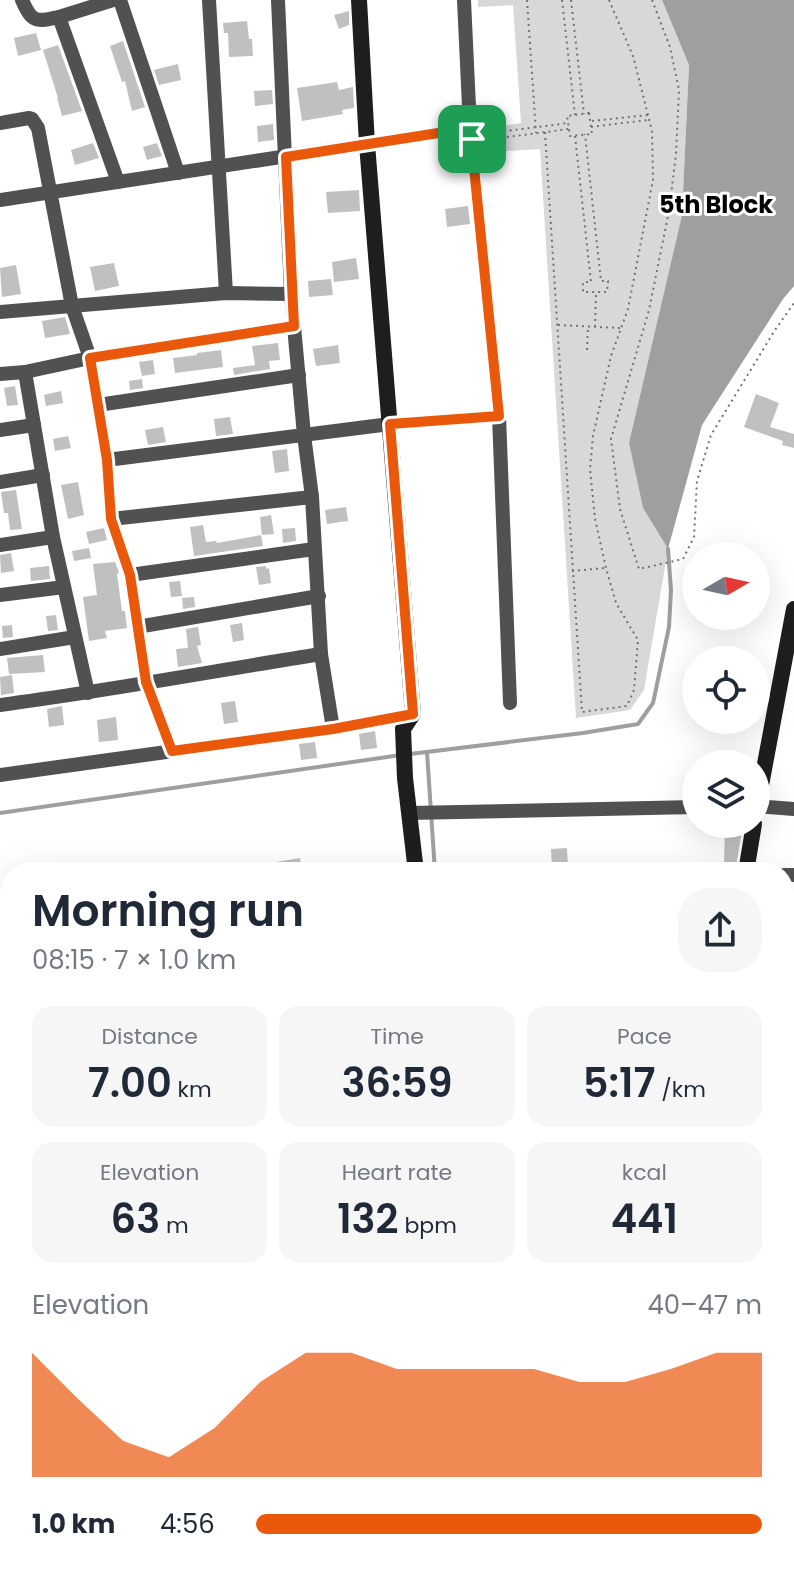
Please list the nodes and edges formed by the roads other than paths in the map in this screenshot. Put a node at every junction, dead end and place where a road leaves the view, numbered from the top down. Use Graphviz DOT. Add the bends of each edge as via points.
graph roads {
  1 [pos="22,0"];
  2 [pos="113,0"];
  3 [pos="120,0"];
  4 [pos="209,0"];
  5 [pos="278,0"];
  6 [pos="359,0"];
  7 [pos="464,0"];
  8 [pos="59,17"];
  9 [pos="0,123"];
  10 [pos="470,128"];
  11 [pos="367,144"];
  12 [pos="286,157"];
  13 [pos="219,166"];
  14 [pos="178,173"];
  15 [pos="118,182"];
  16 [pos="50,192"];
  17 [pos="0,200"];
  18 [pos="226,293"];
  19 [pos="291,294"];
  20 [pos="72,306"];
  21 [pos="0,312"];
  22 [pos="294,326"];
  23 [pos="90,358"];
  24 [pos="25,372"];
  25 [pos="0,374"];
  26 [pos="299,375"];
  27 [pos="98,405"];
  28 [pos="499,416"];
  29 [pos="390,424"];
  30 [pos="34,425"];
  31 [pos="0,430"];
  32 [pos="304,435"];
  33 [pos="107,460"];
  34 [pos="43,475"];
  35 [pos="0,482"];
  36 [pos="312,497"];
  37 [pos="111,519"];
  38 [pos="53,537"];
  39 [pos="0,545"];
  40 [pos="314,549"];
  41 [pos="130,575"];
  42 [pos="64,587"];
  43 [pos="0,595"];
  44 [pos="319,596"];
  45 [pos="794,609"];
  46 [pos="137,627"];
  47 [pos="75,637"];
  48 [pos="0,649"];
  49 [pos="321,654"];
  50 [pos="146,682"];
  51 [pos="88,693"];
  52 [pos="510,703"];
  53 [pos="0,705"];
  54 [pos="413,714"];
  55 [pos="333,729"];
  56 [pos="767,750"];
  57 [pos="172,751"];
  58 [pos="0,775"];
  59 [pos="682,807"];
  60 [pos="770,807"];
  61 [pos="794,809"];
  62 [pos="409,813"];
  63 [pos="752,838"];
  64 [pos="415,862"];
  65 [pos="748,862"];
  1 -- 8 [label="street" via="33,19"];
  2 -- 8 [label="street"];
  3 -- 14 [label="street"];
  4 -- 13 [label="street"];
  5 -- 12 [label="street"];
  6 -- 11 [label="street"];
  7 -- 10 [label="street"];
  8 -- 15 [label="street"];
  9 -- 16 [label="street" via="35,121"];
  10 -- 11 [label="street"];
  10 -- 28 [label="street"];
  11 -- 12 [label="street"];
  11 -- 29 [label="street"];
  12 -- 13 [label="street"];
  12 -- 19 [label="street"];
  13 -- 14 [label="street"];
  13 -- 18 [label="street"];
  14 -- 15 [label="street"];
  15 -- 16 [label="street"];
  16 -- 17 [label="street"];
  16 -- 20 [label="street"];
  18 -- 19 [label="street"];
  18 -- 20 [label="street"];
  19 -- 22 [label="street"];
  20 -- 21 [label="street"];
  20 -- 23 [label="street"];
  22 -- 23 [label="street"];
  22 -- 26 [label="street"];
  23 -- 24 [label="street"];
  23 -- 27 [label="street"];
  24 -- 25 [label="street"];
  24 -- 30 [label="street"];
  26 -- 27 [label="street"];
  26 -- 32 [label="street"];
  27 -- 33 [label="street"];
  28 -- 29 [label="street"];
  28 -- 52 [label="street"];
  29 -- 32 [label="street"];
  29 -- 54 [label="street"];
  30 -- 31 [label="street"];
  30 -- 34 [label="street"];
  32 -- 33 [label="street"];
  32 -- 36 [label="street"];
  33 -- 37 [label="street"];
  34 -- 35 [label="street"];
  34 -- 38 [label="street"];
  36 -- 37 [label="street"];
  36 -- 40 [label="street"];
  37 -- 41 [label="street"];
  38 -- 39 [label="street"];
  38 -- 42 [label="street"];
  40 -- 41 [label="street"];
  40 -- 44 [label="street"];
  41 -- 46 [label="street"];
  42 -- 43 [label="street"];
  42 -- 47 [label="street"];
  44 -- 46 [label="street"];
  44 -- 49 [label="street"];
  45 -- 56 [label="street"];
  46 -- 50 [label="street"];
  47 -- 48 [label="street"];
  47 -- 51 [label="street"];
  49 -- 50 [label="street"];
  49 -- 55 [label="street"];
  50 -- 51 [label="street"];
  50 -- 57 [label="street"];
  51 -- 53 [label="street"];
  54 -- 55 [label="street"];
  54 -- 62 [label="street" via="403,729"];
  55 -- 57 [label="street"];
  57 -- 58 [label="street"];
  59 -- 62 [label="street"];
  60 -- 61 [label="street"];
  62 -- 64 [label="street"];
  63 -- 65 [label="street"];
}
